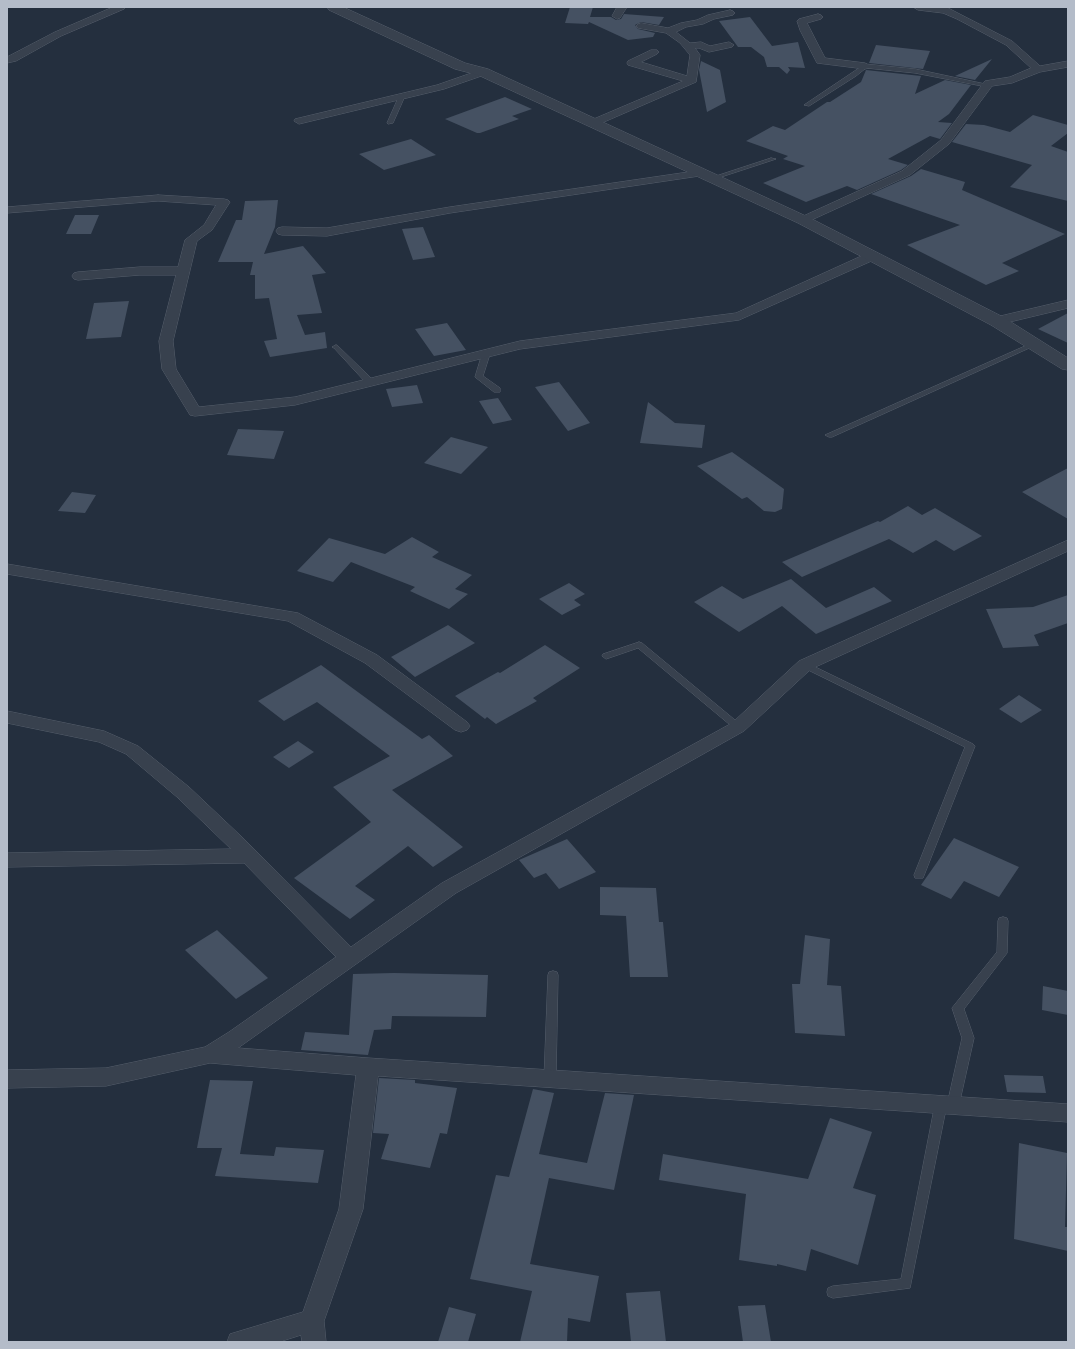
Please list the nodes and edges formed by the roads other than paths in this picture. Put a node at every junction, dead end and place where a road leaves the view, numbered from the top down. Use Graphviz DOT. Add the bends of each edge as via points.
graph roads {
  1 [pos="121,7"];
  2 [pos="333,7"];
  3 [pos="622,7"];
  4 [pos="918,7"];
  5 [pos="730,13"];
  6 [pos="617,16"];
  7 [pos="818,17"];
  8 [pos="641,26"];
  9 [pos="669,31"];
  10 [pos="729,45"];
  11 [pos="688,46"];
  12 [pos="654,52"];
  13 [pos="7,60"];
  14 [pos="1068,64"];
  15 [pos="865,66"];
  16 [pos="1038,69"];
  17 [pos="483,72"];
  18 [pos="692,80"];
  19 [pos="987,85"];
  20 [pos="402,96"];
  21 [pos="807,105"];
  22 [pos="299,121"];
  23 [pos="390,123"];
  24 [pos="593,123"];
  25 [pos="773,159"];
  26 [pos="708,176"];
  27 [pos="7,210"];
  28 [pos="803,220"];
  29 [pos="282,231"];
  30 [pos="872,256"];
  31 [pos="183,271"];
  32 [pos="78,276"];
  33 [pos="1068,304"];
  34 [pos="997,321"];
  35 [pos="1034,344"];
  36 [pos="336,347"];
  37 [pos="486,354"];
  38 [pos="1068,365"];
  39 [pos="371,383"];
  40 [pos="497,390"];
  41 [pos="829,435"];
  42 [pos="1068,545"];
  43 [pos="7,569"];
  44 [pos="606,656"];
  45 [pos="805,665"];
  46 [pos="7,718"];
  47 [pos="461,726"];
  48 [pos="738,727"];
  49 [pos="248,856"];
  50 [pos="7,860"];
  51 [pos="919,875"];
  52 [pos="1003,921"];
  53 [pos="349,958"];
  54 [pos="553,975"];
  55 [pos="210,1054"];
  56 [pos="368,1067"];
  57 [pos="550,1078"];
  58 [pos="7,1079"];
  59 [pos="947,1104"];
  60 [pos="1068,1112"];
  61 [pos="833,1292"];
  62 [pos="313,1331"];
  63 [pos="239,1342"];
  1 -- 13 [label="street" via="58,34"];
  2 -- 17 [label="street" via="460,66"];
  3 -- 6 [label="street"];
  4 -- 16 [label="street" via="945,10 960,17 1009,43"];
  5 -- 9 [label="street" via="684,24"];
  7 -- 15 [label="street" via="802,21 821,61"];
  8 -- 9 [label="street"];
  9 -- 11 [label="street"];
  10 -- 11 [label="street" via="709,49 701,45"];
  11 -- 18 [label="street" via="695,55"];
  12 -- 18 [label="street" via="632,63"];
  14 -- 16 [label="street"];
  15 -- 19 [label="lane" via="915,71"];
  15 -- 21 [label="lane"];
  16 -- 19 [label="street" via="1012,80"];
  17 -- 20 [label="street" via="440,87"];
  17 -- 24 [label="street"];
  18 -- 24 [label="street"];
  19 -- 28 [label="street" via="945,142 906,173"];
  20 -- 22 [label="street"];
  20 -- 23 [label="lane"];
  24 -- 26 [label="street"];
  25 -- 26 [label="lane"];
  26 -- 28 [label="street"];
  26 -- 29 [label="street" via="450,210 327,232"];
  27 -- 31 [label="street" via="158,198 224,202 208,227 191,240"];
  28 -- 30 [label="street"];
  30 -- 34 [label="street"];
  30 -- 37 [label="street" via="739,316 520,345"];
  31 -- 32 [label="street" via="140,271"];
  31 -- 39 [label="street" via="166,341 169,369 195,412 295,401"];
  33 -- 34 [label="street"];
  34 -- 35 [label="street"];
  35 -- 38 [label="street"];
  35 -- 41 [label="lane"];
  36 -- 39 [label="lane"];
  37 -- 39 [label="street"];
  37 -- 40 [label="lane" via="479,377"];
  42 -- 45 [label="street"];
  43 -- 47 [label="street" via="292,617 371,659"];
  44 -- 48 [label="lane" via="639,646"];
  45 -- 48 [label="street"];
  45 -- 51 [label="lane" via="970,746"];
  46 -- 49 [label="street" via="104,737 132,750 183,792"];
  48 -- 53 [label="street" via="449,888"];
  49 -- 50 [label="street"];
  49 -- 53 [label="street"];
  52 -- 59 [label="lane" via="1002,953 958,1008 968,1038"];
  53 -- 55 [label="street"];
  54 -- 57 [label="lane"];
  55 -- 56 [label="street"];
  55 -- 58 [label="street" via="106,1077"];
  56 -- 57 [label="street"];
  56 -- 62 [label="street" via="351,1209"];
  57 -- 59 [label="street"];
  59 -- 60 [label="street"];
  59 -- 61 [label="lane" via="906,1284"];
  62 -- 63 [label="street"];
}
